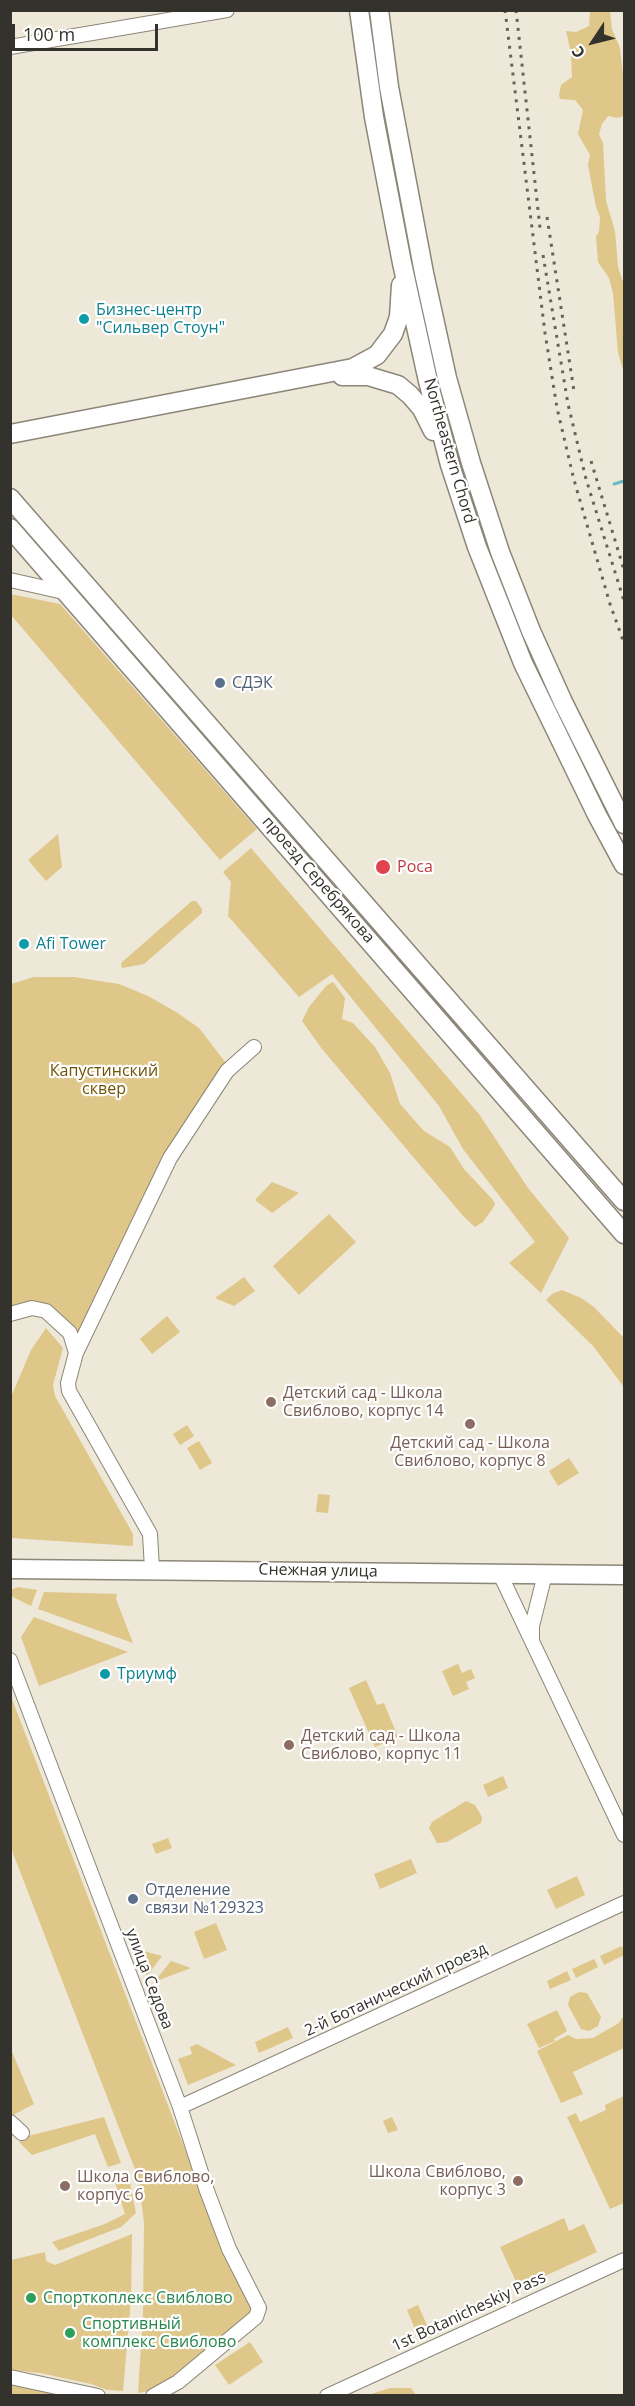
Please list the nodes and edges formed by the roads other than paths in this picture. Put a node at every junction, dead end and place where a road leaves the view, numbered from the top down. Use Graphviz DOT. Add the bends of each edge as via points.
graph roads {
  1 [pos="227,10"];
  2 [pos="359,10"];
  3 [pos="379,10"];
  4 [pos="10,47"];
  5 [pos="402,263"];
  6 [pos="317,376"];
  7 [pos="10,434"];
  8 [pos="450,465"];
  9 [pos="10,498"];
  10 [pos="10,528"];
  11 [pos="10,580"];
  12 [pos="513,585"];
  13 [pos="68,593"];
  14 [pos="624,797"];
  15 [pos="624,824"];
  16 [pos="624,865"];
  17 [pos="254,1047"];
  18 [pos="624,1201"];
  19 [pos="624,1234"];
  20 [pos="10,1314"];
  21 [pos="76,1353"];
  22 [pos="10,1569"];
  23 [pos="152,1569"];
  24 [pos="500,1574"];
  25 [pos="545,1574"];
  26 [pos="624,1575"];
  27 [pos="532,1641"];
  28 [pos="10,1660"];
  29 [pos="624,1835"];
  30 [pos="624,1903"];
  31 [pos="180,2108"];
  32 [pos="10,2122"];
  33 [pos="22,2133"];
  34 [pos="624,2260"];
  35 [pos="10,2376"];
  36 [pos="98,2396"];
  37 [pos="153,2396"];
  38 [pos="327,2396"];
  1 -- 4 [label="street"];
  2 -- 5 [label="main road, Northeastern Chord" via="374,117"];
  3 -- 12 [label="main road, Northeastern Chord" via="389,87 447,378"];
  5 -- 6 [label="main road" via="399,317 386,345 365,363"];
  5 -- 8 [label="main road, Northeastern Chord"];
  6 -- 7 [label="main road"];
  6 -- 8 [label="main road" via="368,376 398,385 422,409"];
  8 -- 16 [label="main road, Northeastern Chord" via="477,547 523,663"];
  9 -- 18 [label="main road, проезд Серебрякова"];
  10 -- 13 [label="main road, проезд Серебрякова"];
  11 -- 13 [label="street"];
  12 -- 14 [label="main road"];
  12 -- 15 [label="main road, Northeastern Chord" via="563,702"];
  13 -- 19 [label="main road, проезд Серебрякова"];
  17 -- 21 [label="street" via="227,1071 170,1158"];
  20 -- 21 [label="street" via="32,1308 46,1311 70,1334"];
  21 -- 23 [label="street" via="69,1391 150,1534"];
  22 -- 23 [label="main road, Снежная улица"];
  23 -- 24 [label="main road, Снежная улица"];
  24 -- 25 [label="main road, Снежная улица"];
  24 -- 27 [label="street"];
  25 -- 26 [label="main road, Снежная улица"];
  25 -- 27 [label="street"];
  27 -- 29 [label="street"];
  28 -- 31 [label="street, улица Седова"];
  30 -- 31 [label="street, 2-й Ботанический проезд"];
  31 -- 37 [label="street, улица Седова" via="229,2249 260,2308 256,2317 178,2382"];
  32 -- 33 [label="street"];
  34 -- 38 [label="street, 1st Botanicheskiy Pass"];
  35 -- 36 [label="street"];
}
